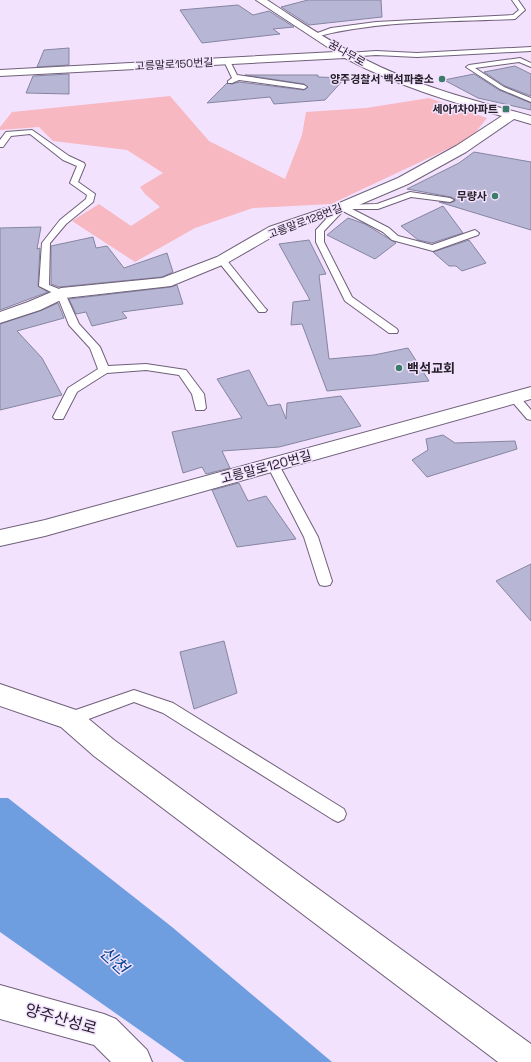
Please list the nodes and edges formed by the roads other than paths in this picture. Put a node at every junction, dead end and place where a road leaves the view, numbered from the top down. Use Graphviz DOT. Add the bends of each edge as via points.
graph roads {
  1 [pos="261,0"];
  2 [pos="515,0"];
  3 [pos="315,34"];
  4 [pos="531,49"];
  5 [pos="347,55"];
  6 [pos="227,61"];
  7 [pos="531,65"];
  8 [pos="0,73"];
  9 [pos="235,77"];
  10 [pos="229,83"];
  11 [pos="304,87"];
  12 [pos="531,100"];
  13 [pos="513,114"];
  14 [pos="531,120"];
  15 [pos="0,145"];
  16 [pos="450,200"];
  17 [pos="342,207"];
  18 [pos="475,233"];
  19 [pos="222,260"];
  20 [pos="61,293"];
  21 [pos="262,310"];
  22 [pos="0,318"];
  23 [pos="393,331"];
  24 [pos="104,370"];
  25 [pos="523,395"];
  26 [pos="200,408"];
  27 [pos="59,417"];
  28 [pos="531,417"];
  29 [pos="273,465"];
  30 [pos="0,538"];
  31 [pos="325,581"];
  32 [pos="0,695"];
  33 [pos="70,719"];
  34 [pos="338,814"];
  35 [pos="0,1002"];
  36 [pos="135,1062"];
  37 [pos="526,1062"];
  1 -- 3 [label="street, 꿈나무로"];
  2 -- 3 [label="lane" via="522,10 514,17 376,24"];
  3 -- 5 [label="street, 꿈나무로"];
  4 -- 5 [label="lane" via="417,55"];
  5 -- 6 [label="street, 고릉말로150번길"];
  5 -- 13 [label="street, 꿈나무로" via="417,86"];
  6 -- 8 [label="street, 고릉말로150번길"];
  6 -- 9 [label="lane"];
  7 -- 12 [label="lane" via="520,60 469,68 502,88"];
  9 -- 10 [label="lane" via="236,79"];
  9 -- 11 [label="lane"];
  13 -- 14 [label="street, 꿈나무로"];
  13 -- 17 [label="street, 고릉말로128번길" via="461,149 403,181"];
  15 -- 20 [label="lane" via="9,134 32,132 66,158 81,165 74,183 91,194 90,200 63,222 46,243 44,286"];
  16 -- 17 [label="lane" via="410,194 378,206"];
  17 -- 18 [label="lane" via="386,230 395,238 434,248"];
  17 -- 19 [label="street, 고릉말로128번길" via="274,230"];
  17 -- 23 [label="lane" via="320,230 320,242 348,298"];
  19 -- 20 [label="street, 고릉말로128번길" via="165,283"];
  19 -- 21 [label="lane"];
  20 -- 22 [label="street, 고릉말로128번길"];
  20 -- 24 [label="lane" via="74,326 95,348"];
  24 -- 26 [label="lane" via="146,367 182,372 198,394"];
  24 -- 27 [label="lane" via="72,390"];
  25 -- 28 [label="lane"];
  25 -- 29 [label="street, 고릉말로120번길"];
  29 -- 30 [label="street, 고릉말로120번길"];
  29 -- 31 [label="lane" via="310,537"];
  32 -- 33 [label="street"];
  33 -- 34 [label="lane" via="134,696 168,708"];
  33 -- 37 [label="street" via="104,748"];
  35 -- 36 [label="street, 양주산성로" via="104,1031"];
}
